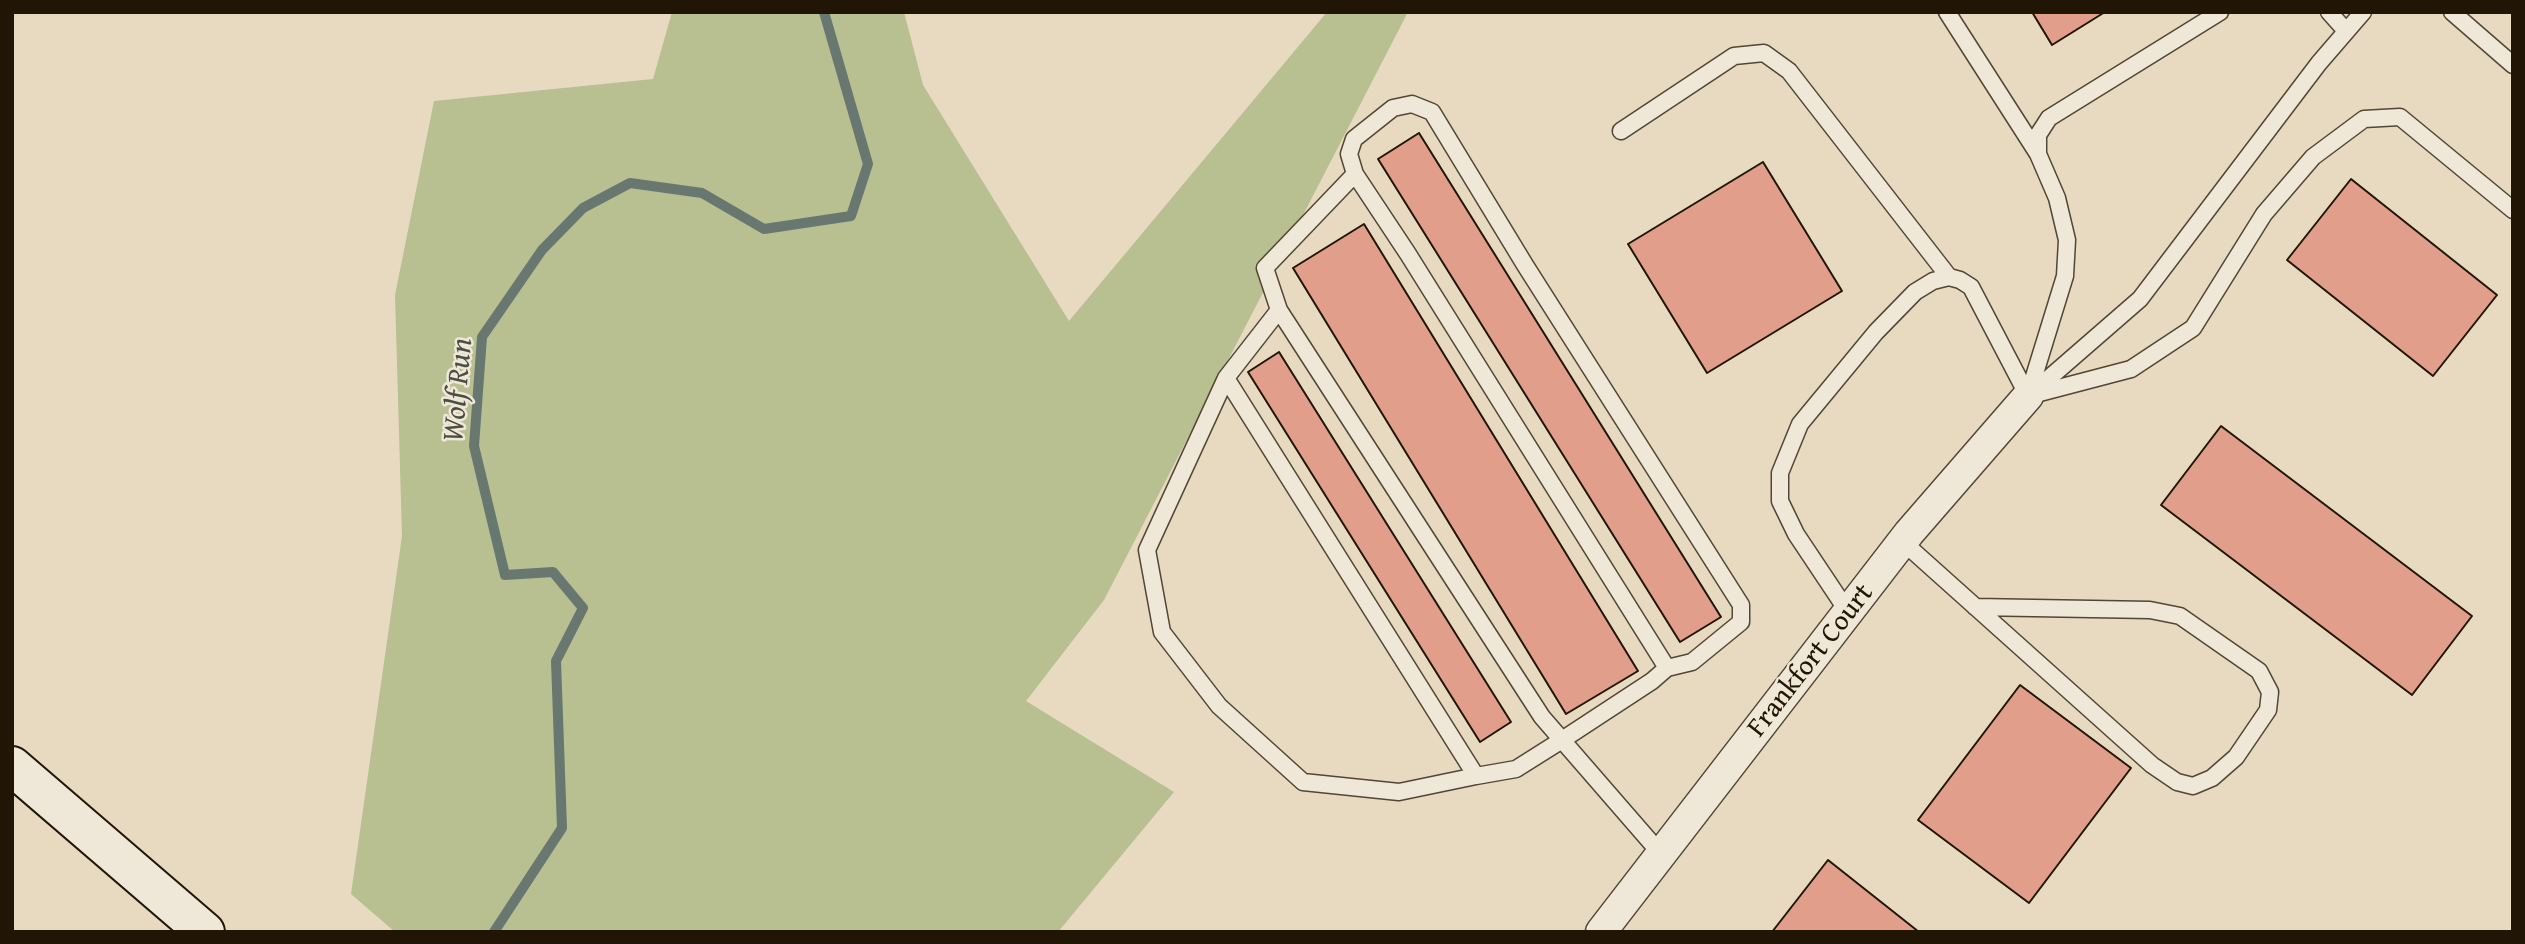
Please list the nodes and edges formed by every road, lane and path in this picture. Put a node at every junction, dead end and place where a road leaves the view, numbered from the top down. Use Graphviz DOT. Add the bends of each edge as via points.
graph roads {
  1 [pos="1947,12"];
  2 [pos="2220,12"];
  3 [pos="2329,12"];
  4 [pos="2363,12"];
  5 [pos="2452,12"];
  6 [pos="2346,32"];
  7 [pos="2513,65"];
  8 [pos="1620,131"];
  9 [pos="2038,154"];
  10 [pos="1355,174"];
  11 [pos="2513,210"];
  12 [pos="1949,277"];
  13 [pos="1279,310"];
  14 [pos="1226,378"];
  15 [pos="2028,396"];
  16 [pos="1903,542"];
  17 [pos="1975,607"];
  18 [pos="1848,612"];
  19 [pos="1667,668"];
  20 [pos="1562,740"];
  21 [pos="12,766"];
  22 [pos="1476,776"];
  23 [pos="1661,854"];
  24 [pos="1608,929"];
  25 [pos="205,932"];
  1 -- 9 [label="lane"];
  2 -- 9 [label="lane" via="2049,118 2038,135"];
  3 -- 6 [label="lane"];
  4 -- 6 [label="lane"];
  5 -- 7 [label="lane"];
  6 -- 15 [label="lane" via="2140,299"];
  8 -- 12 [label="lane" via="1734,57 1764,53 1789,71"];
  9 -- 15 [label="lane" via="2057,198 2067,240 2065,276"];
  10 -- 13 [label="lane" via="1265,268"];
  10 -- 19 [label="lane"];
  10 -- 19 [label="lane" via="1349,154 1354,139 1392,108 1412,104 1432,112 1741,605 1741,622 1692,662"];
  11 -- 15 [label="lane" via="2400,117 2364,120 2313,157 2264,214 2193,328 2131,369"];
  12 -- 15 [label="lane" via="1971,287"];
  12 -- 18 [label="lane" via="1915,292 1876,332 1800,424 1780,473 1780,501 1796,534"];
  13 -- 14 [label="lane"];
  13 -- 20 [label="lane" via="1542,717"];
  14 -- 22 [label="lane"];
  14 -- 22 [label="lane" via="1147,550 1162,632 1219,706 1303,782 1399,792"];
  15 -- 16 [label="street, Frankfort Court"];
  16 -- 17 [label="lane"];
  16 -- 18 [label="street, Frankfort Court"];
  17 -- 17 [label="lane" via="2152,765 2177,782 2193,786 2212,778 2236,757 2269,710 2270,692 2259,671 2180,616 2150,610"];
  18 -- 23 [label="street, Frankfort Court"];
  19 -- 20 [label="lane"];
  20 -- 22 [label="lane" via="1516,769"];
  20 -- 23 [label="lane"];
  21 -- 25 [label="main road"];
  23 -- 24 [label="street, Frankfort Court"];
}
